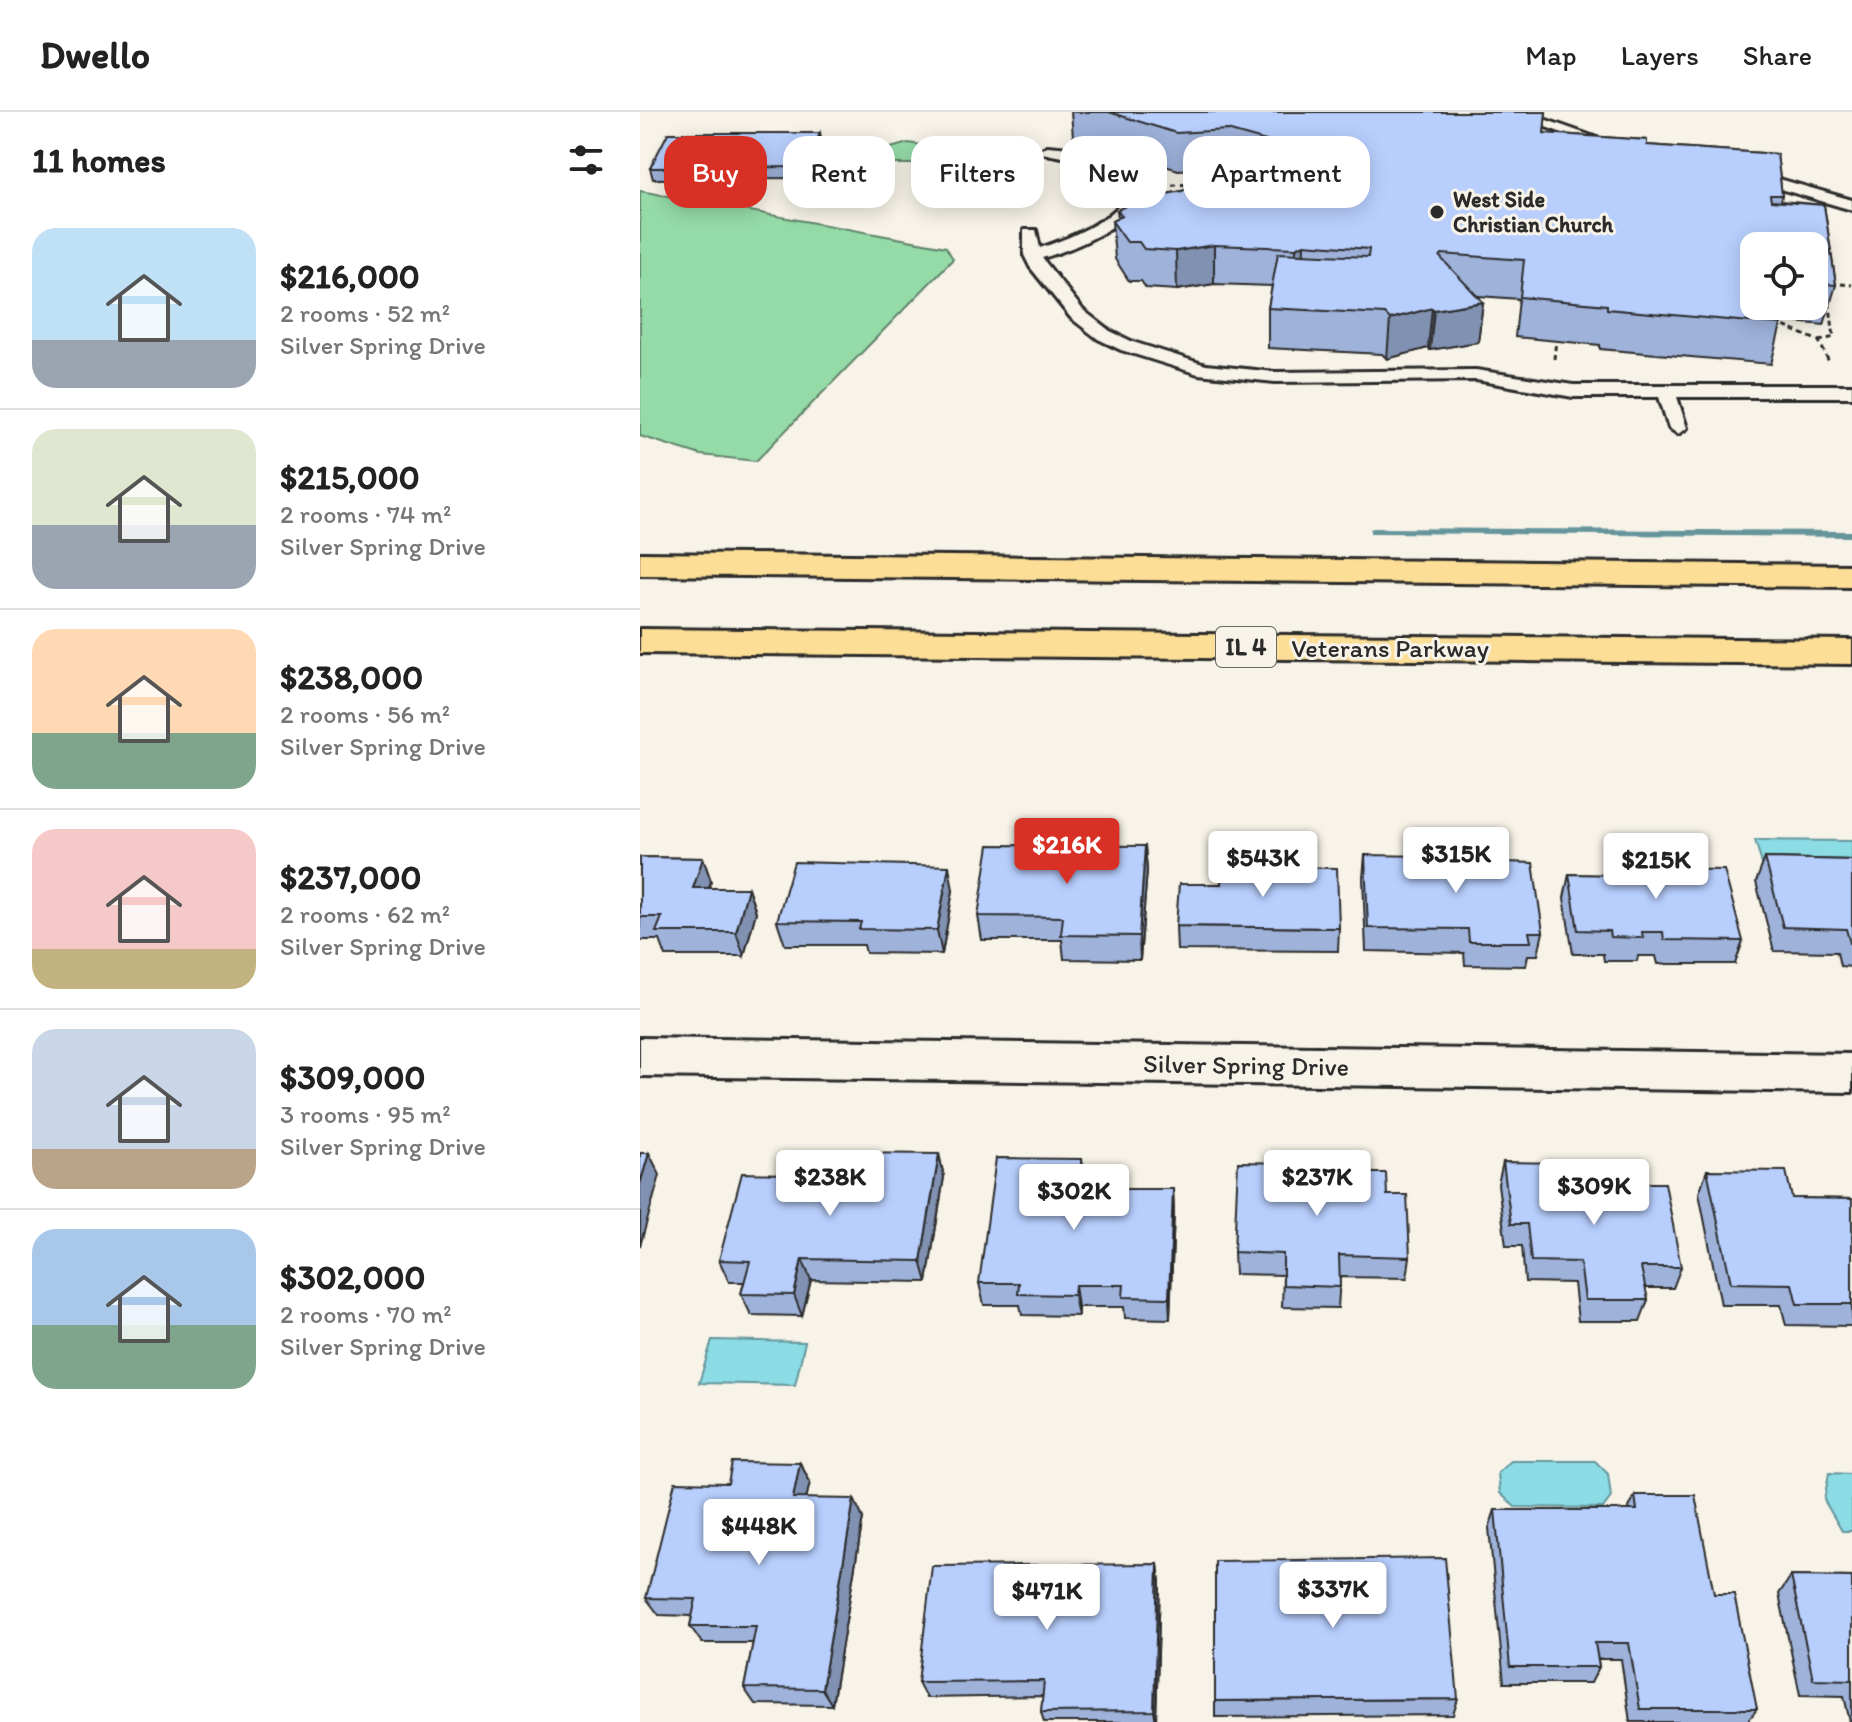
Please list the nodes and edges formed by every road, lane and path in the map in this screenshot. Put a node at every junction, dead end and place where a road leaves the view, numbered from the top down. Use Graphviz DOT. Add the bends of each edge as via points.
graph roads {
  1 [pos="1510,112"];
  2 [pos="1047,150"];
  3 [pos="1636,152"];
  4 [pos="1733,172"];
  5 [pos="1852,205"];
  6 [pos="1077,208"];
  7 [pos="1076,215"];
  8 [pos="1030,233"];
  9 [pos="1032,255"];
  10 [pos="1828,283"];
  11 [pos="1852,285"];
  12 [pos="1828,296"];
  13 [pos="1769,320"];
  14 [pos="1819,341"];
  15 [pos="1835,374"];
  16 [pos="1666,391"];
  17 [pos="1852,391"];
  18 [pos="1678,428"];
  19 [pos="640,564"];
  20 [pos="1852,576"];
  21 [pos="1852,634"];
  22 [pos="640,641"];
  23 [pos="1745,651"];
  24 [pos="1852,652"];
  25 [pos="640,1057"];
  26 [pos="1852,1073"];
  1 -- 3 [label="lane"];
  2 -- 9 [label="lane" via="1069,152 1118,170 1135,185 1136,193 1116,216 1048,253"];
  4 -- 5 [label="lane"];
  6 -- 7 [label="path"];
  8 -- 9 [label="lane"];
  9 -- 16 [label="lane" via="1061,296 1104,335 1153,357 1204,370 1275,377 1476,375 1573,391"];
  10 -- 11 [label="path"];
  12 -- 14 [label="path" via="1834,337"];
  13 -- 14 [label="path"];
  14 -- 15 [label="path"];
  16 -- 17 [label="lane"];
  16 -- 18 [label="lane"];
  19 -- 20 [label="highway"];
  21 -- 23 [label="highway" via="1807,637"];
  22 -- 23 [label="highway, Veterans Parkway / IL 4"];
  23 -- 24 [label="highway, Veterans Parkway / IL 4"];
  25 -- 26 [label="street, Silver Spring Drive"];
}
